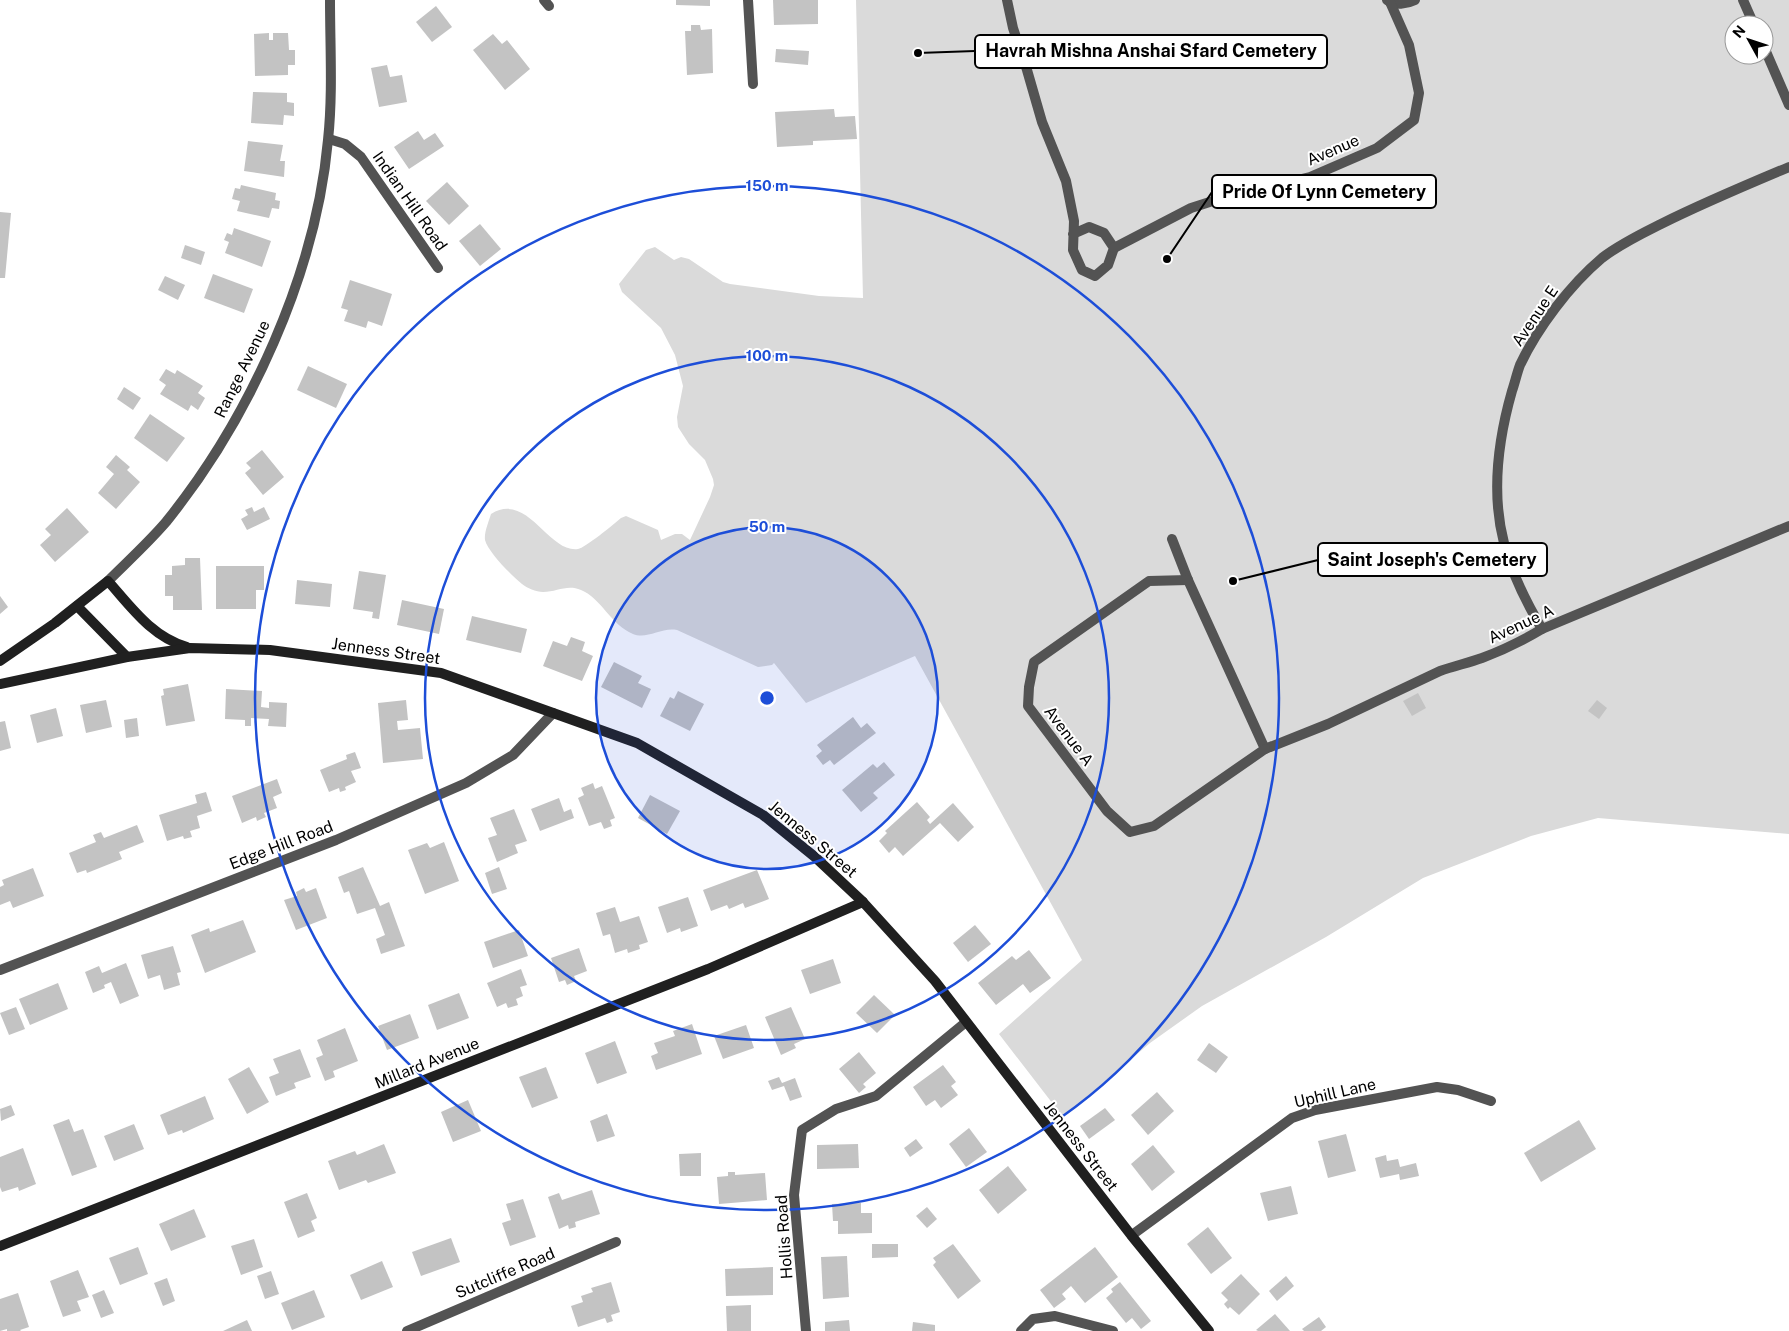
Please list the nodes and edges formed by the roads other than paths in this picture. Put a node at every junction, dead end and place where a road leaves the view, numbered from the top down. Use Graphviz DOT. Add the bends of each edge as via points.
graph roads {
  1 [pos="330,0"];
  2 [pos="748,0"];
  3 [pos="1007,0"];
  4 [pos="1415,0"];
  5 [pos="1744,0"];
  6 [pos="1389,1"];
  7 [pos="1750,15"];
  8 [pos="1772,65"];
  9 [pos="753,84"];
  10 [pos="1789,105"];
  11 [pos="329,139"];
  12 [pos="1789,167"];
  13 [pos="1073,234"];
  14 [pos="1114,248"];
  15 [pos="438,268"];
  16 [pos="1789,526"];
  17 [pos="1172,538"];
  18 [pos="1188,580"];
  19 [pos="108,581"];
  20 [pos="77,606"];
  21 [pos="1542,629"];
  22 [pos="190,648"];
  23 [pos="127,657"];
  24 [pos="0,661"];
  25 [pos="0,684"];
  26 [pos="553,713"];
  27 [pos="1266,749"];
  28 [pos="863,902"];
  29 [pos="0,970"];
  30 [pos="966,1022"];
  31 [pos="1491,1101"];
  32 [pos="1132,1235"];
  33 [pos="616,1242"];
  34 [pos="0,1246"];
  35 [pos="407,1331"];
  36 [pos="806,1331"];
  37 [pos="1022,1331"];
  38 [pos="1113,1331"];
  39 [pos="1209,1331"];
  1 -- 11 [label="street, Range Avenue"];
  2 -- 9 [label="street"];
  3 -- 13 [label="street" via="1042,122 1066,181 1074,221"];
  4 -- 6 [label="street, Avenue" via="1403,4"];
  5 -- 7 [label="street"];
  6 -- 14 [label="street, Avenue" via="1409,45 1419,93 1414,120 1377,148 1310,177 1191,208"];
  8 -- 10 [label="street"];
  11 -- 15 [label="street, Indian Hill Road" via="345,144 364,160"];
  11 -- 19 [label="street, Range Avenue" via="309,244 280,327 251,390 213,458 189,491 165,523"];
  12 -- 21 [label="street, Avenue E" via="1694,207 1636,236 1603,258 1556,307 1534,339 1520,367 1508,405 1497,474 1497,508 1510,567"];
  13 -- 14 [label="street" via="1089,227 1104,233"];
  13 -- 14 [label="street" via="1073,250 1082,270 1095,276 1108,265"];
  16 -- 21 [label="street, Avenue A"];
  17 -- 18 [label="street"];
  18 -- 27 [label="street"];
  18 -- 27 [label="street, Avenue A" via="1149,580 1034,662 1028,706 1107,811 1130,832 1154,826"];
  19 -- 20 [label="street, Range Avenue"];
  19 -- 22 [label="street, Jenness Street" via="152,629"];
  20 -- 23 [label="street"];
  20 -- 24 [label="street, Range Avenue"];
  21 -- 27 [label="street, Avenue A" via="1519,643 1440,671 1328,724"];
  22 -- 23 [label="street, Jenness Street"];
  22 -- 26 [label="street, Jenness Street" via="270,650 441,673"];
  23 -- 25 [label="street, Jenness Street"];
  26 -- 28 [label="street, Jenness Street" via="637,743 763,815"];
  26 -- 29 [label="street, Edge Hill Road" via="513,755 466,783 336,840"];
  28 -- 30 [label="street, Jenness Street" via="935,981"];
  28 -- 34 [label="street, Millard Avenue" via="708,969"];
  30 -- 32 [label="street, Jenness Street"];
  30 -- 36 [label="street, Hollis Road" via="876,1096 836,1109 802,1130 794,1194"];
  31 -- 32 [label="street, Uphill Lane" via="1437,1087 1315,1110 1292,1118"];
  32 -- 39 [label="street, Jenness Street"];
  33 -- 35 [label="street, Sutcliffe Road"];
  37 -- 38 [label="street" via="1033,1319 1055,1316"];
}
